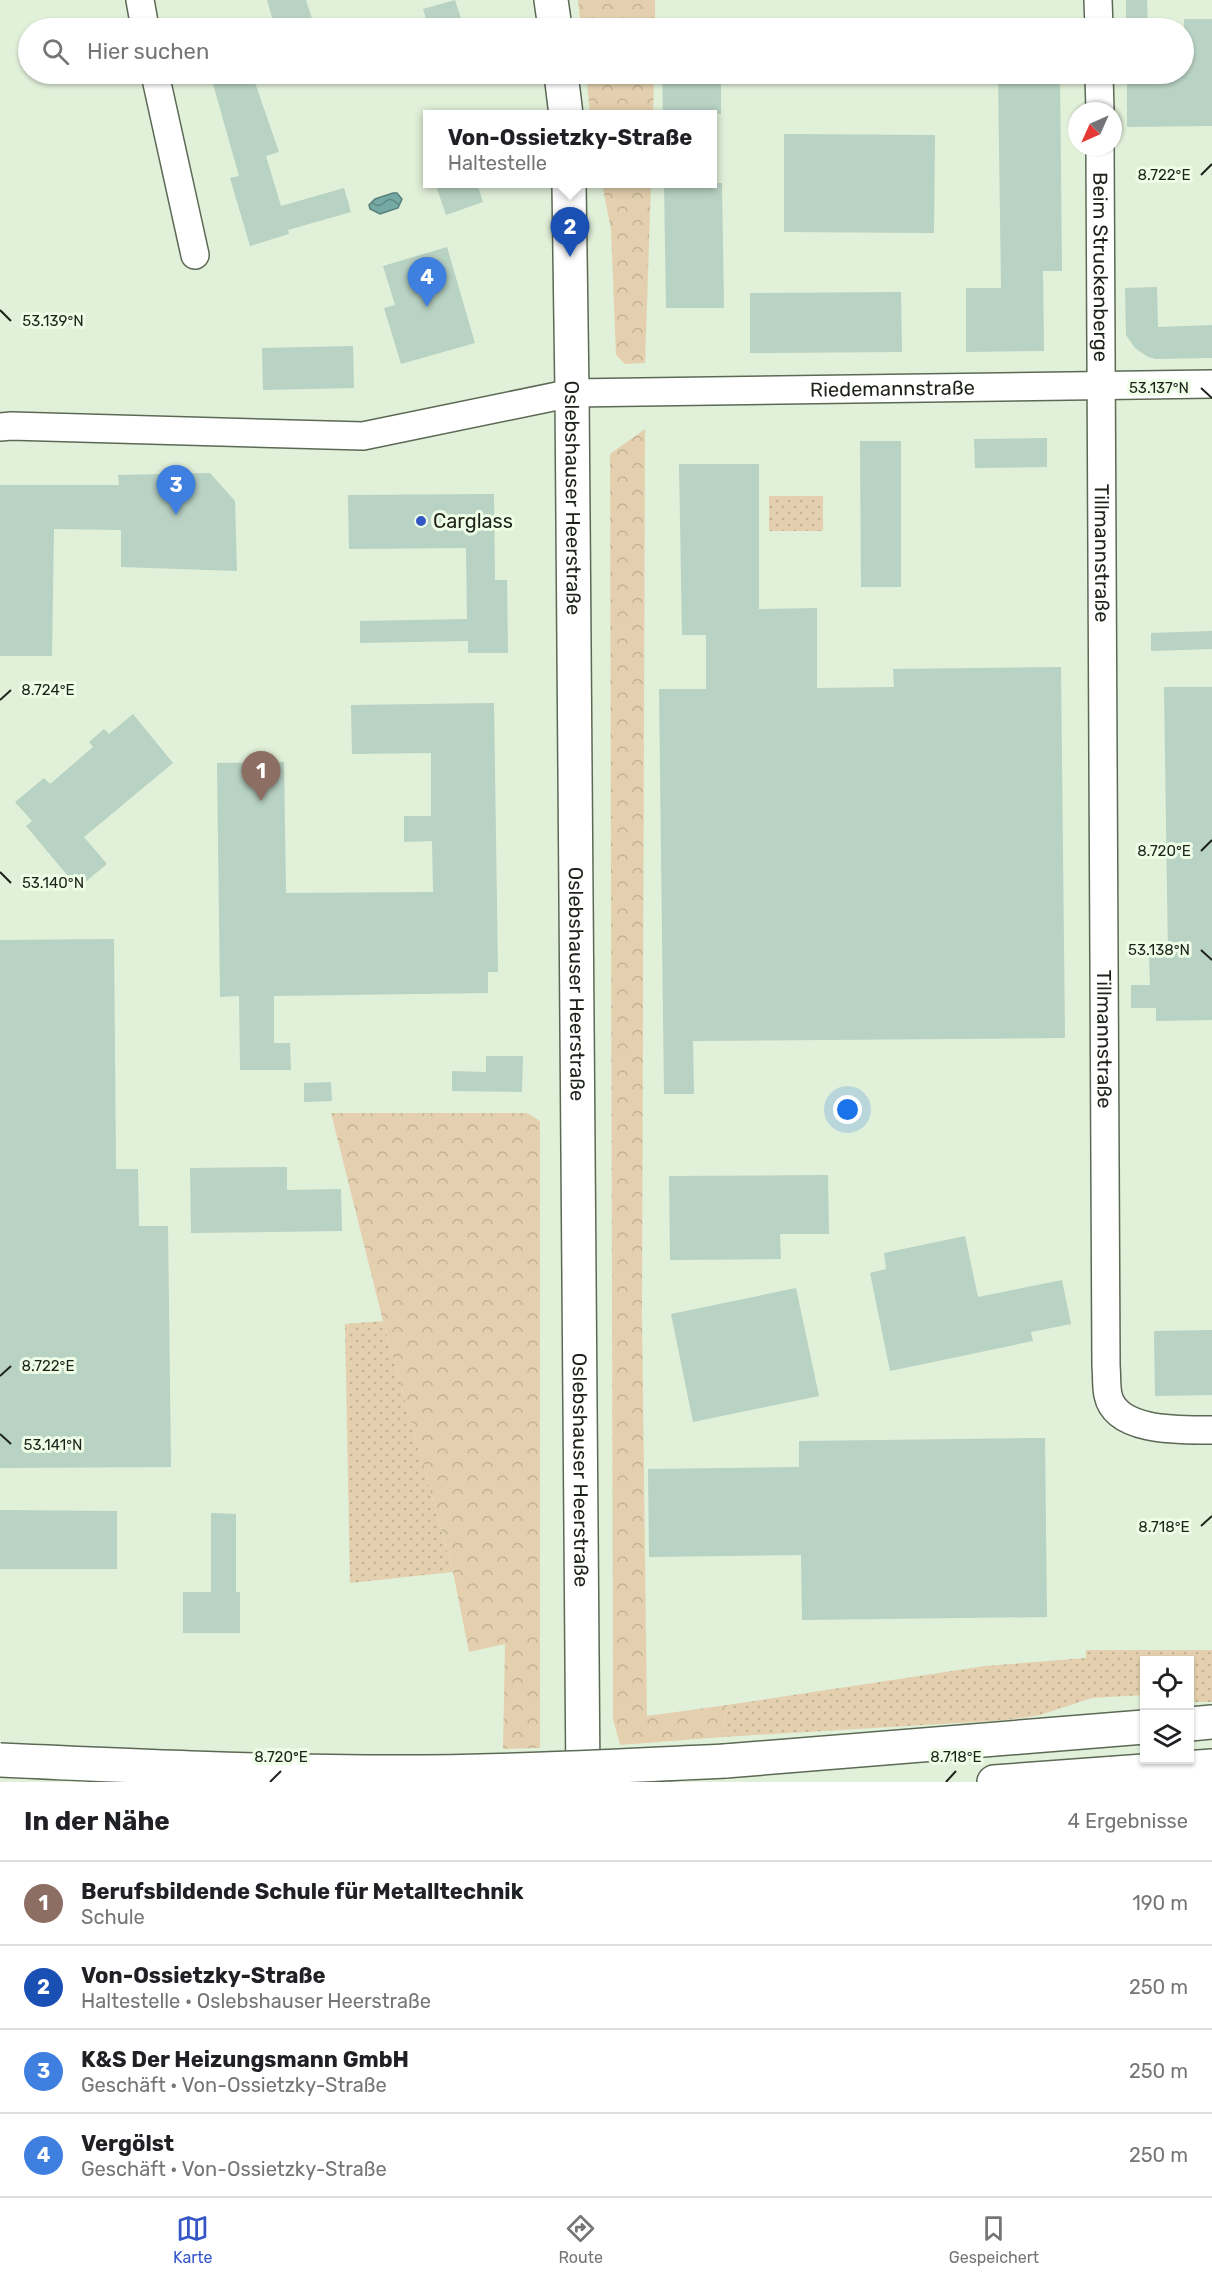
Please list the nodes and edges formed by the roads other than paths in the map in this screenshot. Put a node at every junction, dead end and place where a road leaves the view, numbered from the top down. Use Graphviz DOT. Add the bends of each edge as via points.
graph roads {
  1 [pos="140,0"];
  2 [pos="551,0"];
  3 [pos="1098,0"];
  4 [pos="143,18"];
  5 [pos="554,18"];
  6 [pos="1099,18"];
  7 [pos="157,84"];
  8 [pos="562,84"];
  9 [pos="1099,84"];
  10 [pos="1100,102"];
  11 [pos="566,110"];
  12 [pos="1100,156"];
  13 [pos="568,188"];
  14 [pos="195,255"];
  15 [pos="1212,384"];
  16 [pos="1103,387"];
  17 [pos="572,393"];
  18 [pos="0,427"];
  19 [pos="1212,1430"];
  20 [pos="1212,1722"];
  21 [pos="1194,1724"];
  22 [pos="1140,1727"];
  23 [pos="0,1760"];
  24 [pos="1212,1766"];
  25 [pos="583,1782"];
  26 [pos="994,1782"];
  1 -- 4 [label="street"];
  2 -- 5 [label="main road"];
  3 -- 6 [label="street"];
  7 -- 14 [label="street"];
  8 -- 11 [label="main road"];
  9 -- 10 [label="street"];
  12 -- 16 [label="street, Beim Struckenberge"];
  13 -- 17 [label="main road, Oslebshauser Heerstraße"];
  15 -- 16 [label="street, Riedemannstraße"];
  16 -- 17 [label="street, Riedemannstraße"];
  16 -- 19 [label="street, Tillmannstraße" via="1108,1397 1121,1415 1145,1426"];
  17 -- 18 [label="street, Riedemannstraße" via="363,436"];
  17 -- 25 [label="main road, Oslebshauser Heerstraße"];
  20 -- 21 [label="main road"];
  22 -- 23 [label="main road, bridge" via="725,1761 534,1770 201,1769"];
  24 -- 26 [label="main road"];
}
